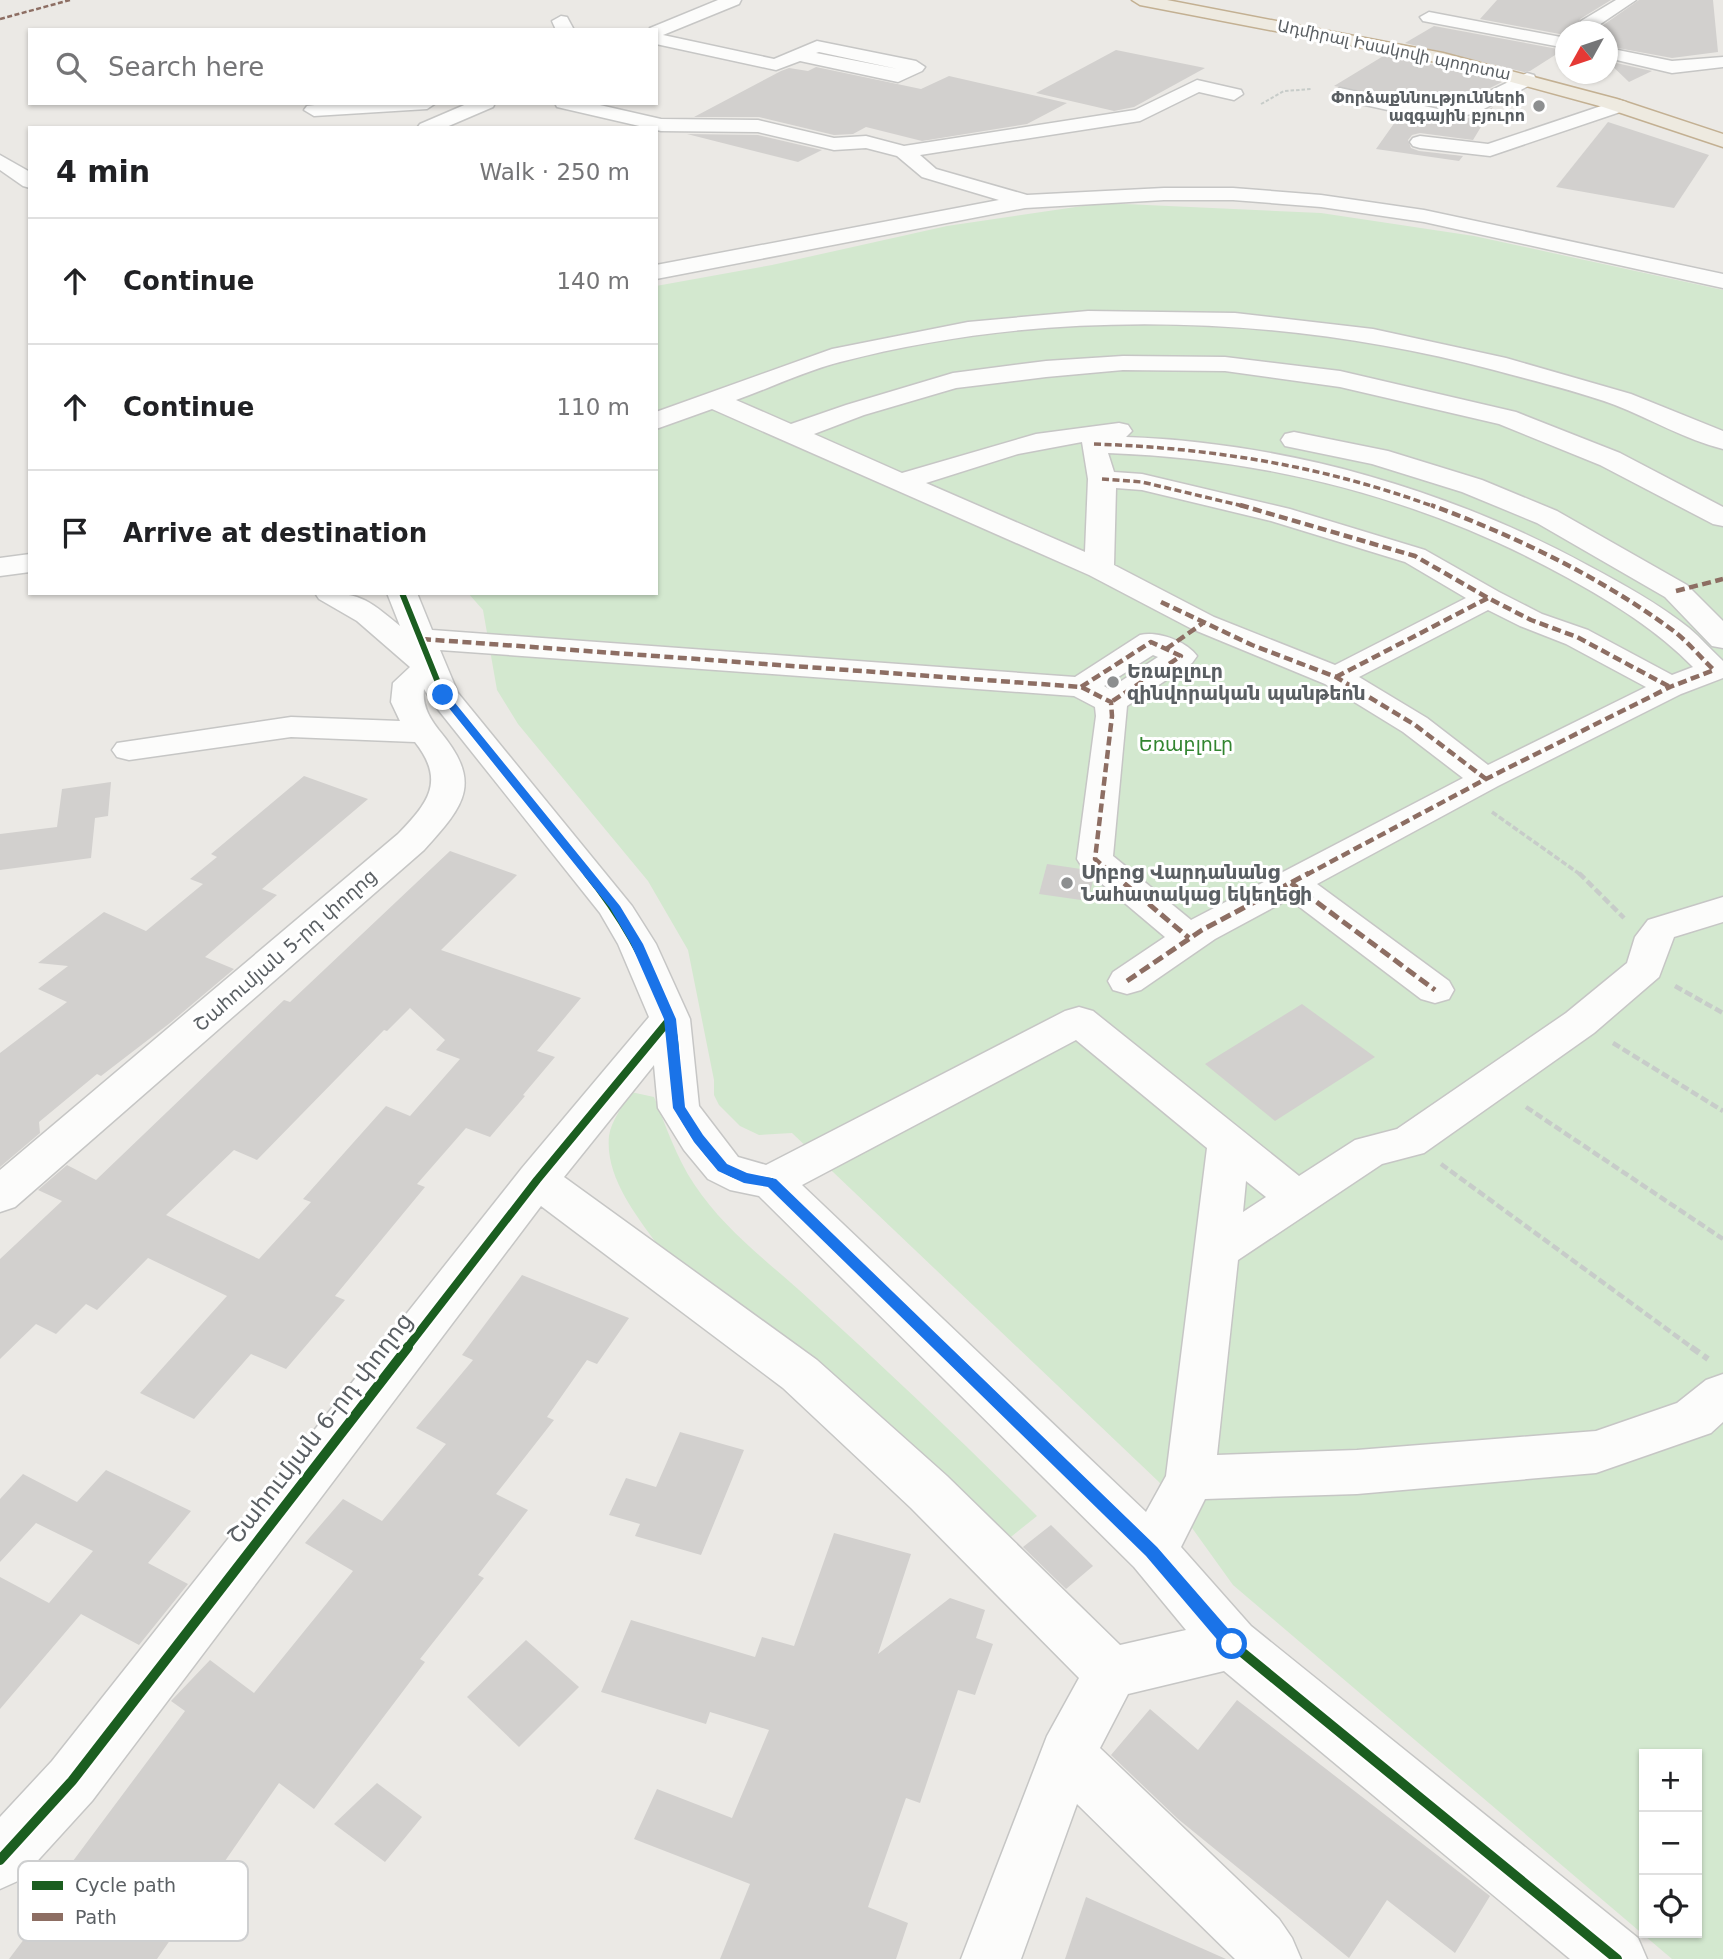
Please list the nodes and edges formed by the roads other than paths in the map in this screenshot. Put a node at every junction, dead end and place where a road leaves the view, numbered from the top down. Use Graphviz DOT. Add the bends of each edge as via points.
graph roads {
  1 [pos="733,0"];
  2 [pos="1140,0"];
  3 [pos="1202,0"];
  4 [pos="1628,0"];
  5 [pos="1429,17"];
  6 [pos="1592,21"];
  7 [pos="658,31"];
  8 [pos="658,39"];
  9 [pos="1555,41"];
  10 [pos="1618,45"];
  11 [pos="798,55"];
  12 [pos="1618,55"];
  13 [pos="1723,62"];
  14 [pos="1672,67"];
  15 [pos="1555,71"];
  16 [pos="1555,77"];
  17 [pos="1536,81"];
  18 [pos="1618,82"];
  19 [pos="1643,86"];
  20 [pos="1234,94"];
  21 [pos="1340,94"];
  22 [pos="394,105"];
  23 [pos="481,105"];
  24 [pos="573,105"];
  25 [pos="1619,106"];
  26 [pos="1469,109"];
  27 [pos="314,110"];
  28 [pos="1494,116"];
  29 [pos="1518,124"];
  30 [pos="432,126"];
  31 [pos="1542,131"];
  32 [pos="1723,141"];
  33 [pos="1420,142"];
  34 [pos="904,152"];
  35 [pos="0,161"];
  36 [pos="28,181"];
  37 [pos="1025,202"];
  38 [pos="658,272"];
  39 [pos="1723,281"];
  40 [pos="711,399"];
  41 [pos="658,420"];
  42 [pos="790,434"];
  43 [pos="1093,438"];
  44 [pos="1723,441"];
  45 [pos="1102,479"];
  46 [pos="901,482"];
  47 [pos="1723,518"];
  48 [pos="28,563"];
  49 [pos="0,567"];
  50 [pos="1099,569"];
  51 [pos="333,595"];
  52 [pos="403,595"];
  53 [pos="1488,598"];
  54 [pos="1203,623"];
  55 [pos="1723,639"];
  56 [pos="1166,649"];
  57 [pos="426,653"];
  58 [pos="1336,677"];
  59 [pos="1081,687"];
  60 [pos="1670,687"];
  61 [pos="1111,702"];
  62 [pos="425,733"];
  63 [pos="129,750"];
  64 [pos="1474,786"];
  65 [pos="1291,883"];
  66 [pos="1723,909"];
  67 [pos="1189,937"];
  68 [pos="1127,981"];
  69 [pos="1435,990"];
  70 [pos="670,1019"];
  71 [pos="1229,1143"];
  72 [pos="537,1180"];
  73 [pos="771,1182"];
  74 [pos="0,1195"];
  75 [pos="1297,1199"];
  76 [pos="1216,1252"];
  77 [pos="1717,1378"];
  78 [pos="1190,1478"];
  79 [pos="1152,1551"];
  80 [pos="1232,1644"];
  81 [pos="1111,1673"];
  82 [pos="1068,1755"];
  83 [pos="0,1860"];
  84 [pos="991,1959"];
  85 [pos="1271,1959"];
  86 [pos="1618,1959"];
  1 -- 7 [label="street"];
  2 -- 17 [label="highway, Ադմիրալ Իսակովի պողոտա" via="1373,43"];
  3 -- 15 [label="highway, Ադմիրալ Իսակովի պողոտա"];
  4 -- 6 [label="street"];
  5 -- 9 [label="street"];
  8 -- 11 [label="street" via="776,65"];
  10 -- 14 [label="street"];
  11 -- 11 [label="street" via="817,46 916,67 898,76"];
  12 -- 14 [label="street"];
  13 -- 14 [label="street"];
  14 -- 19 [label="street"];
  16 -- 17 [label="highway"];
  17 -- 25 [label="highway, Ադմիրալ Իսակովի պողոտա"];
  17 -- 26 [label="street"];
  18 -- 19 [label="highway, Ադմիրալ Իսակովի պողոտա"];
  20 -- 34 [label="street" via="1197,86 1140,115"];
  21 -- 26 [label="street" via="1438,115"];
  22 -- 27 [label="street"];
  23 -- 30 [label="street"];
  24 -- 34 [label="street" via="661,125 758,126 834,144 866,142"];
  25 -- 31 [label="street"];
  25 -- 32 [label="highway, Ադմիրալ Իսակովի պողոտա"];
  26 -- 28 [label="street"];
  29 -- 31 [label="street"];
  31 -- 33 [label="street" via="1484,151"];
  34 -- 37 [label="street" via="929,173"];
  35 -- 36 [label="street"];
  37 -- 38 [label="street"];
  37 -- 39 [label="street" via="1164,194 1321,201 1424,216"];
  40 -- 41 [label="street"];
  40 -- 42 [label="street"];
  40 -- 44 [label="street" via="832,356 968,329 1088,318 1236,320 1373,336 1497,363 1622,399"];
  42 -- 46 [label="street"];
  42 -- 47 [label="street" via="953,381 1123,363 1225,364 1340,379 1507,418 1610,459"];
  43 -- 45 [label="street"];
  43 -- 46 [label="street" via="990,454"];
  43 -- 55 [label="street" via="1195,429 1299,441 1378,457 1472,486 1547,517 1676,591"];
  43 -- 60 [label="street" via="1261,458 1401,495 1472,522 1606,589 1677,634 1714,670"];
  45 -- 50 [label="street"];
  45 -- 53 [label="street" via="1142,482 1280,515 1415,556"];
  46 -- 50 [label="street"];
  48 -- 49 [label="street"];
  50 -- 54 [label="street"];
  51 -- 57 [label="street"];
  52 -- 57 [label="street"];
  53 -- 58 [label="street"];
  53 -- 60 [label="street" via="1577,637"];
  54 -- 56 [label="street"];
  54 -- 58 [label="street"];
  56 -- 59 [label="street" via="1151,642"];
  56 -- 61 [label="street" via="1181,656"];
  57 -- 59 [label="street"];
  57 -- 62 [label="street, Շահումյան 5-րդ փողոց" via="410,683 407,703"];
  57 -- 70 [label="street" via="443,695 614,906 637,944"];
  58 -- 64 [label="street" via="1415,725"];
  59 -- 61 [label="street"];
  60 -- 64 [label="street"];
  61 -- 67 [label="street" via="1095,859"];
  62 -- 63 [label="street" via="291,727"];
  62 -- 74 [label="street, Շահումյան 5-րդ փողոց" via="445,757 449,779 442,806 411,842"];
  64 -- 65 [label="street"];
  65 -- 67 [label="street"];
  65 -- 69 [label="street"];
  66 -- 75 [label="street" via="1661,927 1647,956 1580,1023 1409,1142 1370,1151"];
  67 -- 68 [label="street"];
  70 -- 72 [label="street, Շահումյան 6-րդ փողոց"];
  70 -- 73 [label="street" via="679,1108 723,1168 744,1178"];
  71 -- 73 [label="street" via="1079,1021"];
  71 -- 75 [label="street"];
  71 -- 76 [label="street"];
  72 -- 81 [label="street" via="800,1374 929,1492"];
  72 -- 83 [label="street, Շահումյան 6-րդ փողոց" via="72,1781"];
  73 -- 79 [label="street"];
  75 -- 76 [label="street"];
  76 -- 78 [label="street"];
  77 -- 78 [label="street" via="1694,1418 1596,1452 1357,1472"];
  78 -- 79 [label="street"];
  79 -- 80 [label="street"];
  80 -- 81 [label="street"];
  80 -- 86 [label="street"];
  81 -- 82 [label="street"];
  82 -- 84 [label="street"];
  82 -- 85 [label="street" via="1258,1940"];
}
